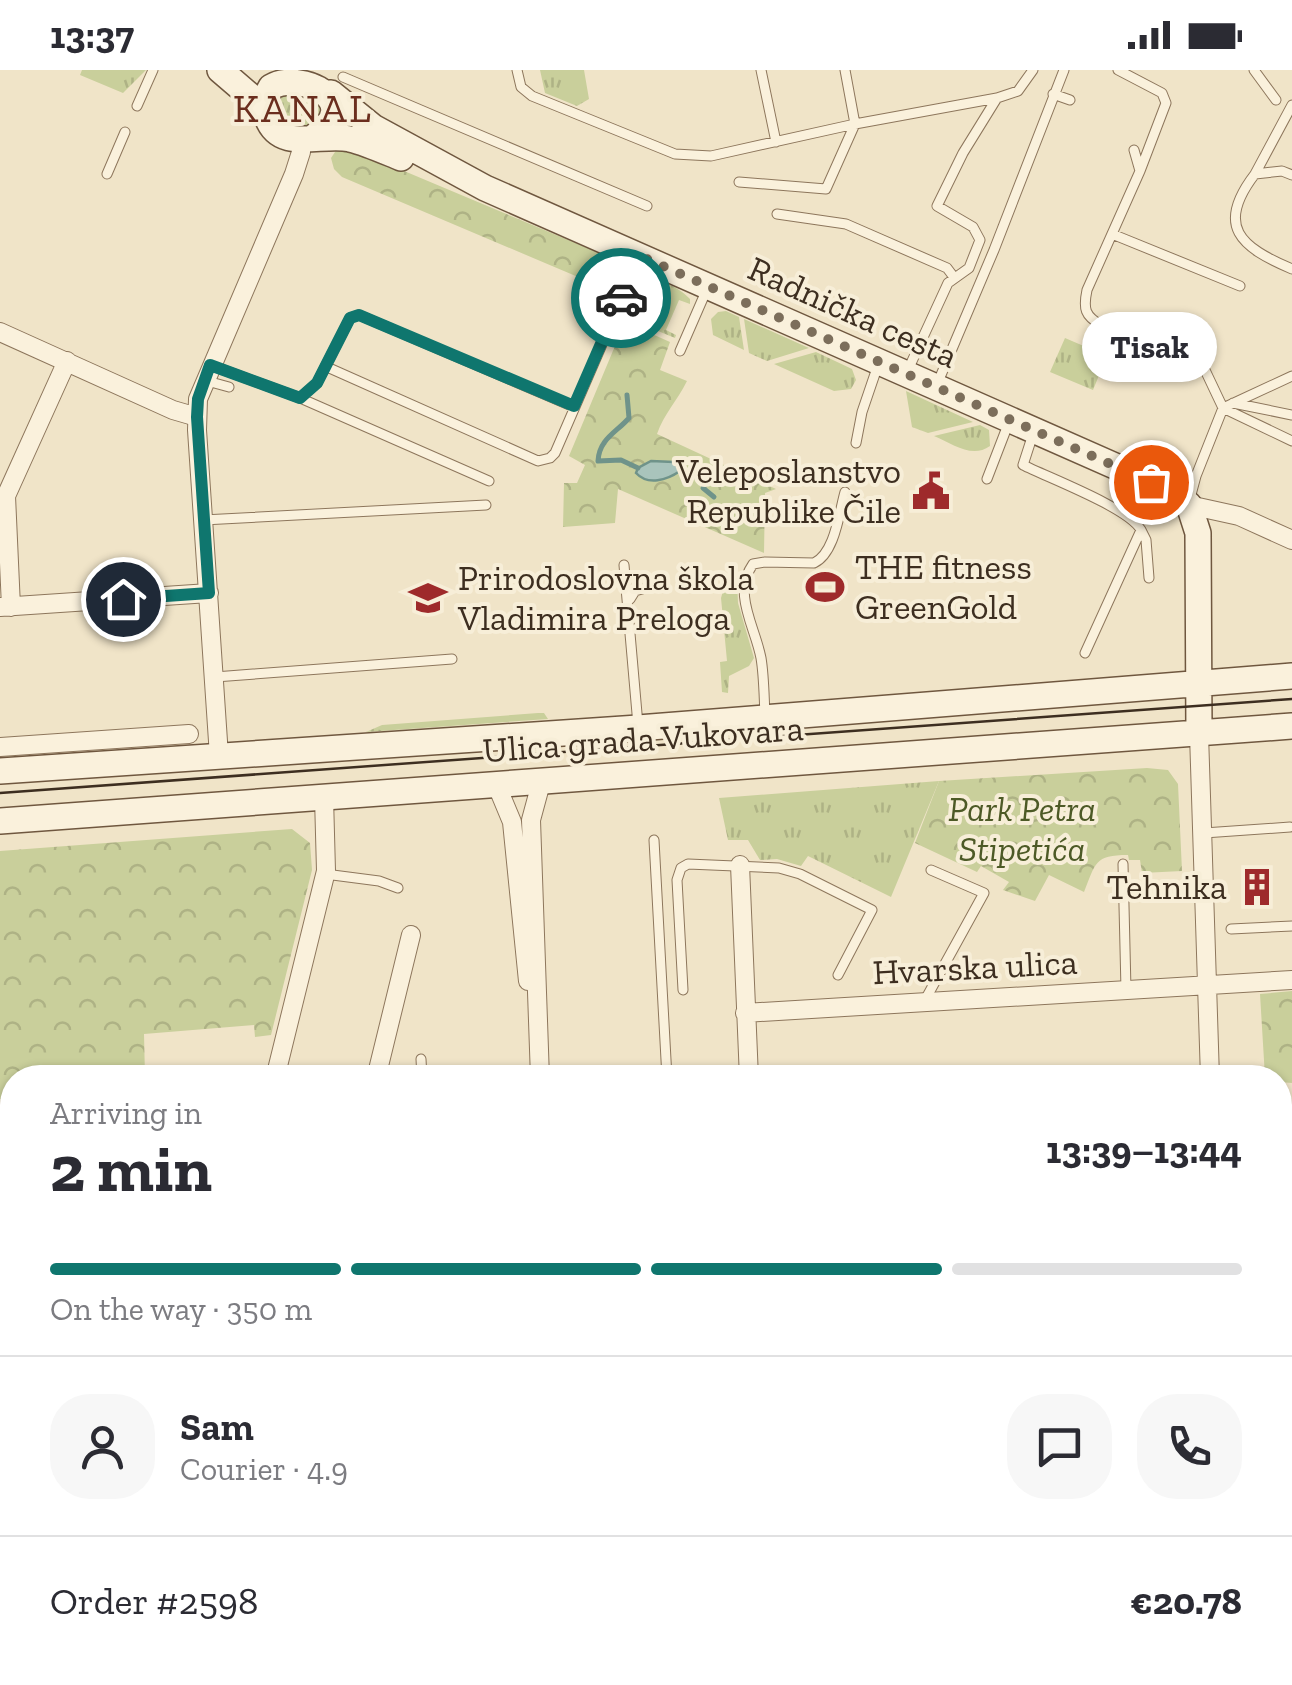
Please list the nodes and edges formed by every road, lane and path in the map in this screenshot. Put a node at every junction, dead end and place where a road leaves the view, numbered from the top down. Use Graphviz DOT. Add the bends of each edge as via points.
graph roads {
  1 [pos="153,70"];
  2 [pos="220,70"];
  3 [pos="230,70"];
  4 [pos="517,70"];
  5 [pos="760,70"];
  6 [pos="845,70"];
  7 [pos="1033,70"];
  8 [pos="1064,70"];
  9 [pos="1118,70"];
  10 [pos="1254,70"];
  11 [pos="290,73"];
  12 [pos="331,79"];
  13 [pos="1053,94"];
  14 [pos="997,98"];
  15 [pos="1070,100"];
  16 [pos="1276,100"];
  17 [pos="1292,105"];
  18 [pos="137,106"];
  19 [pos="267,116"];
  20 [pos="855,124"];
  21 [pos="126,132"];
  22 [pos="308,138"];
  23 [pos="776,142"];
  24 [pos="1134,150"];
  25 [pos="1140,170"];
  26 [pos="107,174"];
  27 [pos="1254,174"];
  28 [pos="1292,175"];
  29 [pos="739,182"];
  30 [pos="485,188"];
  31 [pos="647,206"];
  32 [pos="777,214"];
  33 [pos="1112,234"];
  34 [pos="640,256"];
  35 [pos="1292,269"];
  36 [pos="954,276"];
  37 [pos="708,286"];
  38 [pos="1240,286"];
  39 [pos="0,332"];
  40 [pos="680,352"];
  41 [pos="67,361"];
  42 [pos="879,362"];
  43 [pos="327,367"];
  44 [pos="207,373"];
  45 [pos="906,374"];
  46 [pos="1292,376"];
  47 [pos="229,386"];
  48 [pos="936,387"];
  49 [pos="300,398"];
  50 [pos="574,406"];
  51 [pos="1227,406"];
  52 [pos="1292,414"];
  53 [pos="197,417"];
  54 [pos="1022,425"];
  55 [pos="1292,440"];
  56 [pos="856,443"];
  57 [pos="987,479"];
  58 [pos="489,481"];
  59 [pos="845,492"];
  60 [pos="3,495"];
  61 [pos="486,504"];
  62 [pos="1189,504"];
  63 [pos="203,520"];
  64 [pos="1141,530"];
  65 [pos="1292,540"];
  66 [pos="624,565"];
  67 [pos="1149,578"];
  68 [pos="642,589"];
  69 [pos="209,593"];
  70 [pos="629,602"];
  71 [pos="6,607"];
  72 [pos="1085,653"];
  73 [pos="452,659"];
  74 [pos="214,676"];
  75 [pos="1292,676"];
  76 [pos="1200,684"];
  77 [pos="765,718"];
  78 [pos="1292,726"];
  79 [pos="638,728"];
  80 [pos="188,734"];
  81 [pos="1199,734"];
  82 [pos="0,747"];
  83 [pos="220,756"];
  84 [pos="0,772"];
  85 [pos="541,783"];
  86 [pos="497,786"];
  87 [pos="324,797"];
  88 [pos="0,821"];
  89 [pos="1290,827"];
  90 [pos="1201,833"];
  91 [pos="654,840"];
  92 [pos="1124,864"];
  93 [pos="740,865"];
  94 [pos="931,870"];
  95 [pos="325,874"];
  96 [pos="398,888"];
  97 [pos="1292,926"];
  98 [pos="1231,930"];
  99 [pos="410,935"];
  100 [pos="838,975"];
  101 [pos="1292,980"];
  102 [pos="1208,985"];
  103 [pos="683,990"];
  104 [pos="1126,990"];
  105 [pos="924,1002"];
  106 [pos="745,1013"];
  107 [pos="537,1036"];
  108 [pos="421,1059"];
  109 [pos="278,1065"];
  110 [pos="379,1065"];
  111 [pos="421,1065"];
  112 [pos="539,1065"];
  113 [pos="666,1065"];
  114 [pos="748,1065"];
  115 [pos="1210,1065"];
  1 -- 18 [label="lane"];
  2 -- 19 [label="main road"];
  3 -- 11 [label="main road"];
  4 -- 23 [label="lane" via="520,87 532,96 674,154 711,156"];
  5 -- 23 [label="lane"];
  6 -- 20 [label="lane"];
  7 -- 14 [label="lane" via="1018,91"];
  8 -- 13 [label="lane"];
  9 -- 25 [label="lane" via="1162,93 1166,103"];
  10 -- 16 [label="lane"];
  11 -- 12 [label="main road"];
  11 -- 19 [label="main road" via="267,96"];
  12 -- 22 [label="main road" via="330,122"];
  12 -- 30 [label="main road, Radnička cesta" via="382,133"];
  12 -- 31 [label="lane"];
  13 -- 15 [label="lane"];
  13 -- 48 [label="lane"];
  14 -- 20 [label="lane"];
  14 -- 36 [label="lane" via="936,206 973,228 980,240 969,268"];
  17 -- 27 [label="lane"];
  19 -- 22 [label="main road" via="282,135"];
  20 -- 23 [label="lane"];
  20 -- 29 [label="lane" via="826,189"];
  21 -- 26 [label="lane"];
  22 -- 30 [label="main road, Radnička cesta" via="348,138"];
  22 -- 44 [label="street"];
  24 -- 25 [label="lane"];
  25 -- 33 [label="lane"];
  27 -- 28 [label="lane"];
  27 -- 35 [label="lane" via="1236,203 1241,240"];
  30 -- 34 [label="main road, Radnička cesta"];
  32 -- 36 [label="lane" via="846,224"];
  33 -- 38 [label="lane"];
  33 -- 51 [label="lane" via="1087,290 1088,318 1205,370"];
  34 -- 37 [label="main road, Radnička cesta"];
  34 -- 50 [label="lane"];
  36 -- 45 [label="lane"];
  37 -- 40 [label="lane"];
  37 -- 42 [label="main road, Radnička cesta"];
  39 -- 41 [label="street"];
  41 -- 53 [label="street"];
  41 -- 60 [label="street"];
  42 -- 45 [label="main road, Radnička cesta"];
  42 -- 56 [label="lane"];
  43 -- 49 [label="lane"];
  43 -- 50 [label="lane" via="350,318 359,315"];
  43 -- 50 [label="lane" via="538,461 556,453"];
  44 -- 47 [label="lane"];
  44 -- 49 [label="lane"];
  44 -- 53 [label="street"];
  45 -- 48 [label="main road, Radnička cesta"];
  46 -- 51 [label="lane"];
  48 -- 54 [label="main road, Radnička cesta"];
  49 -- 58 [label="lane"];
  51 -- 52 [label="lane"];
  51 -- 55 [label="lane"];
  51 -- 62 [label="lane"];
  53 -- 63 [label="street"];
  54 -- 57 [label="lane"];
  54 -- 62 [label="main road, Radnička cesta"];
  54 -- 64 [label="lane" via="1023,466 1136,520"];
  59 -- 77 [label="lane" via="821,560 753,564 745,575"];
  60 -- 71 [label="street"];
  61 -- 63 [label="lane"];
  62 -- 65 [label="street, Radnička cesta"];
  62 -- 76 [label="main road" via="1198,533"];
  63 -- 69 [label="street"];
  64 -- 67 [label="lane"];
  64 -- 72 [label="lane"];
  66 -- 70 [label="lane"];
  68 -- 70 [label="lane"];
  69 -- 71 [label="street"];
  69 -- 74 [label="street"];
  70 -- 79 [label="lane"];
  73 -- 74 [label="lane"];
  74 -- 83 [label="street"];
  75 -- 76 [label="main road, Ulica grada Vukovara"];
  76 -- 77 [label="main road, Ulica grada Vukovara"];
  76 -- 81 [label="main road"];
  77 -- 79 [label="main road, Ulica grada Vukovara"];
  78 -- 81 [label="main road, Ulica grada Vukovara"];
  79 -- 83 [label="main road, Ulica grada Vukovara"];
  80 -- 82 [label="street"];
  81 -- 85 [label="main road, Ulica grada Vukovara"];
  81 -- 90 [label="street"];
  83 -- 84 [label="main road, Ulica grada Vukovara"];
  85 -- 86 [label="main road, Ulica grada Vukovara"];
  85 -- 107 [label="street" via="532,820"];
  86 -- 87 [label="main road, Ulica grada Vukovara"];
  86 -- 107 [label="street" via="512,822"];
  87 -- 88 [label="main road, Ulica grada Vukovara"];
  87 -- 95 [label="street"];
  89 -- 90 [label="lane"];
  90 -- 102 [label="street"];
  91 -- 113 [label="lane"];
  92 -- 104 [label="lane"];
  93 -- 100 [label="lane" via="800,874 872,910"];
  93 -- 103 [label="lane" via="688,864 678,873"];
  93 -- 106 [label="street"];
  94 -- 105 [label="lane" via="984,893"];
  95 -- 96 [label="lane"];
  95 -- 109 [label="street"];
  97 -- 98 [label="lane"];
  99 -- 110 [label="street"];
  101 -- 102 [label="street, Hvarska ulica"];
  102 -- 104 [label="street, Hvarska ulica"];
  102 -- 115 [label="street"];
  104 -- 105 [label="street, Hvarska ulica"];
  105 -- 106 [label="street, Hvarska ulica"];
  106 -- 114 [label="street"];
  107 -- 112 [label="street"];
  108 -- 111 [label="lane"];
}
